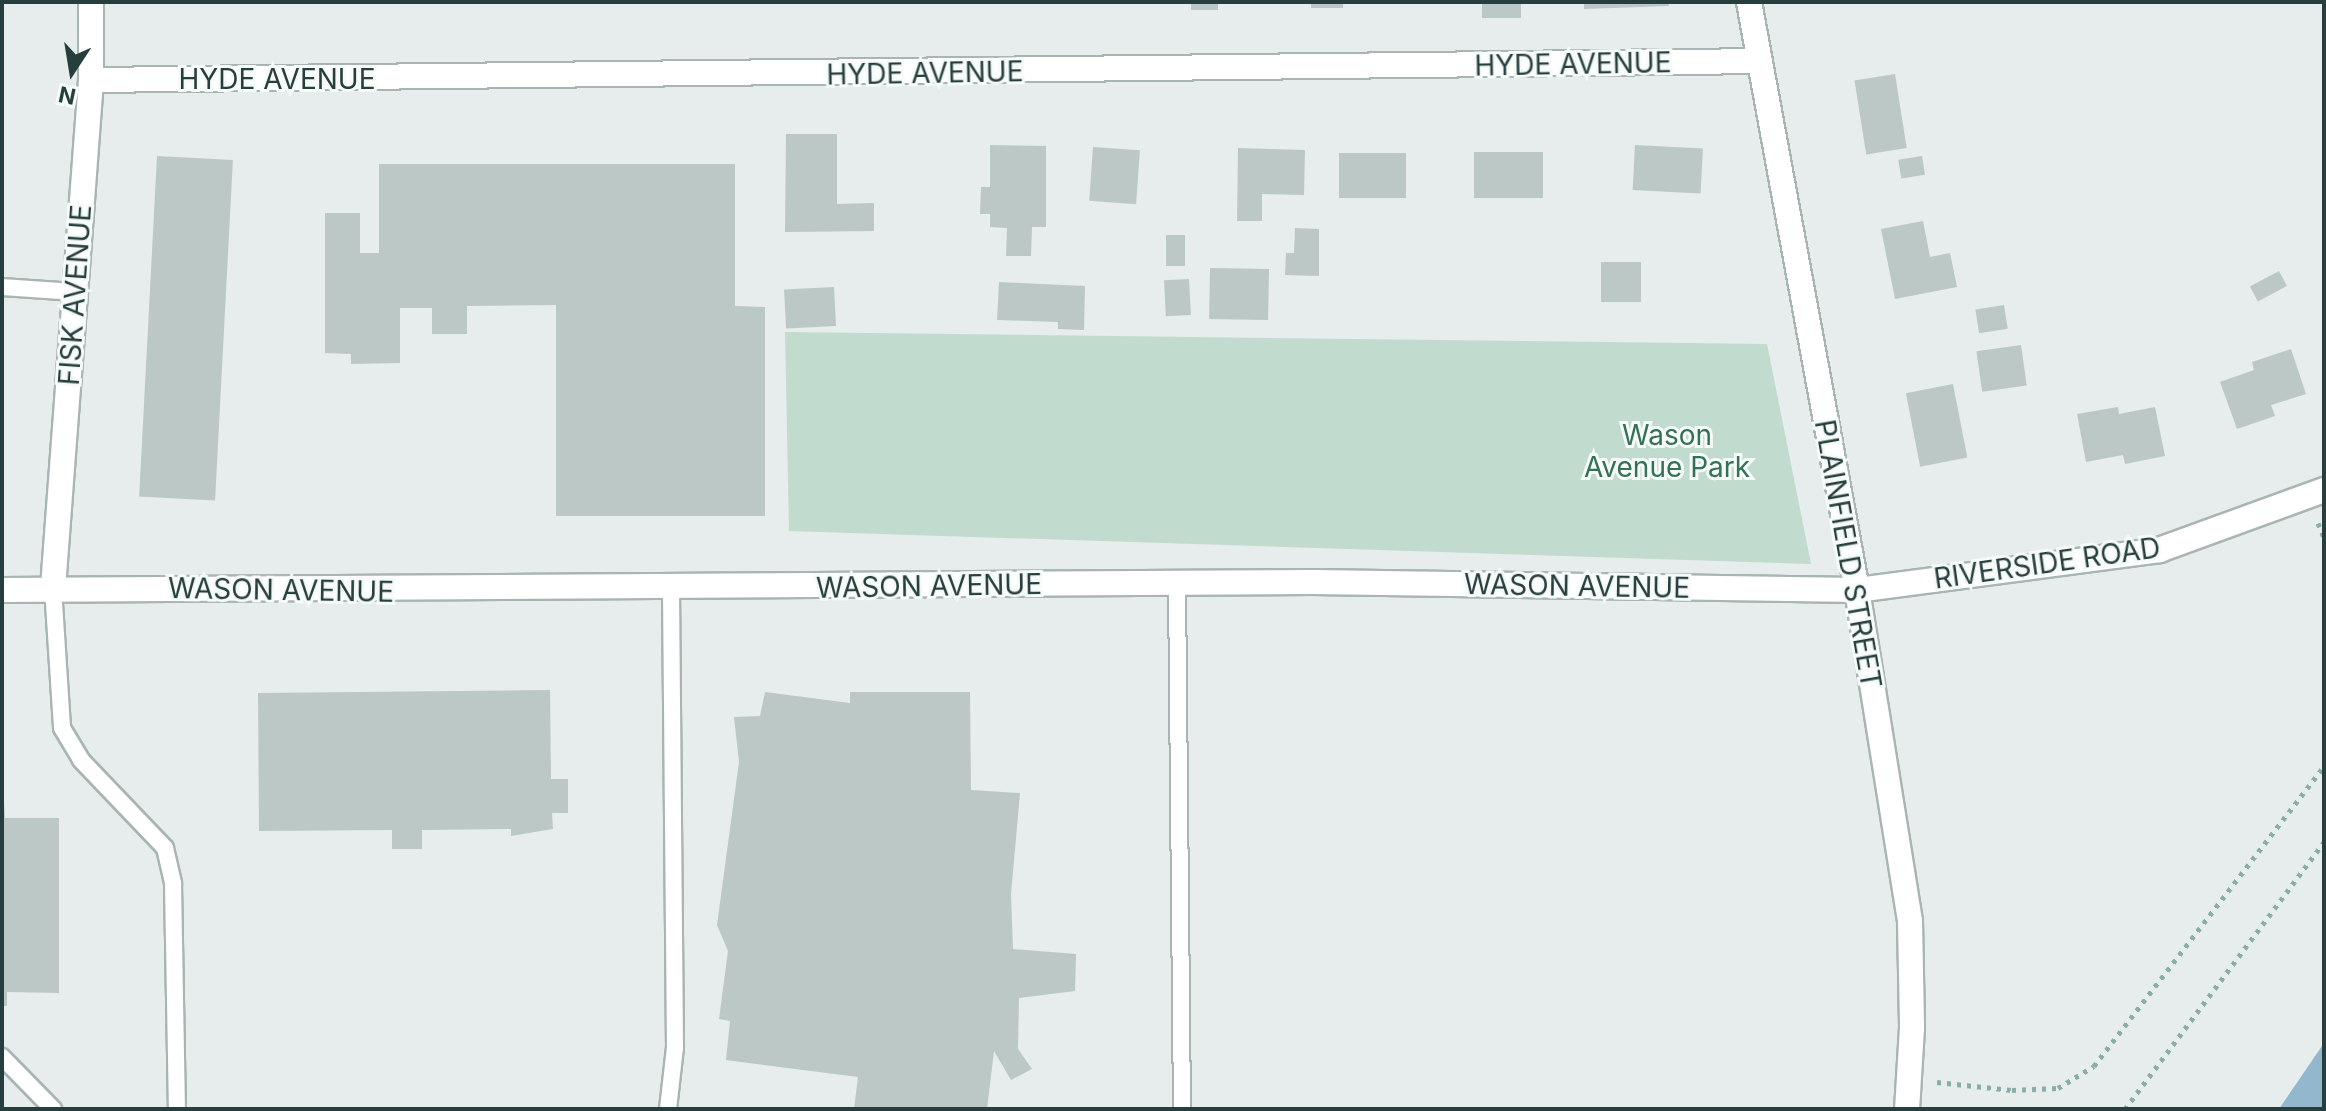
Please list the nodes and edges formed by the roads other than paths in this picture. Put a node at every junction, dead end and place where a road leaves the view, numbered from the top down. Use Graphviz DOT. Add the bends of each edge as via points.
graph roads {
  1 [pos="91,2"];
  2 [pos="1749,2"];
  3 [pos="1759,61"];
  4 [pos="91,80"];
  5 [pos="2,287"];
  6 [pos="75,292"];
  7 [pos="2324,490"];
  8 [pos="1177,583"];
  9 [pos="53,588"];
  10 [pos="671,589"];
  11 [pos="2,590"];
  12 [pos="1857,590"];
  13 [pos="2,1057"];
  14 [pos="53,1109"];
  15 [pos="177,1109"];
  16 [pos="668,1109"];
  17 [pos="1182,1109"];
  18 [pos="1907,1109"];
  1 -- 4 [label="street, FISK AVENUE"];
  2 -- 3 [label="street, PLAINFIELD STREET"];
  3 -- 4 [label="street, HYDE AVENUE"];
  3 -- 12 [label="street, PLAINFIELD STREET"];
  4 -- 6 [label="street, FISK AVENUE"];
  5 -- 6 [label="lane"];
  6 -- 9 [label="street, FISK AVENUE"];
  7 -- 12 [label="street, RIVERSIDE ROAD" via="2159,550"];
  8 -- 10 [label="street, WASON AVENUE"];
  8 -- 12 [label="street, WASON AVENUE"];
  8 -- 17 [label="lane"];
  9 -- 10 [label="street, WASON AVENUE"];
  9 -- 11 [label="street, WASON AVENUE"];
  9 -- 15 [label="lane" via="62,728 81,760 165,848 173,884"];
  10 -- 16 [label="lane" via="675,1048"];
  12 -- 18 [label="street, PLAINFIELD STREET" via="1910,921"];
  13 -- 14 [label="lane"];
}
